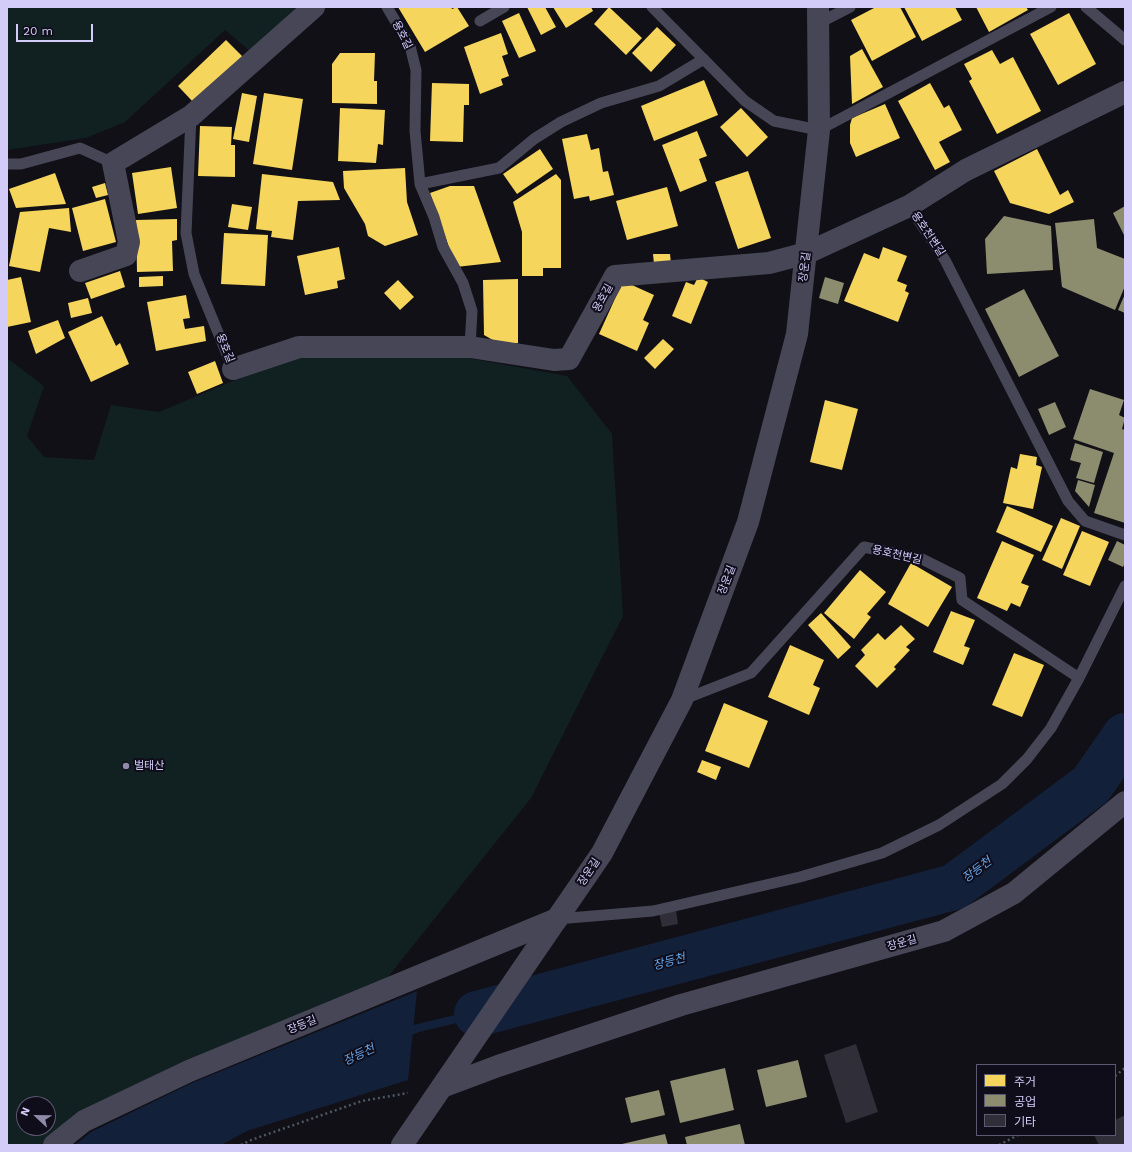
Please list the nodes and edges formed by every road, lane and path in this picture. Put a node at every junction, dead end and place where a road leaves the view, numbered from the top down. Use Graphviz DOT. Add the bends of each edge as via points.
graph roads {
  1 [pos="314,7"];
  2 [pos="387,7"];
  3 [pos="504,7"];
  4 [pos="652,7"];
  5 [pos="850,7"];
  6 [pos="1051,7"];
  7 [pos="1086,7"];
  8 [pos="818,15"];
  9 [pos="480,21"];
  10 [pos="1125,40"];
  11 [pos="704,59"];
  12 [pos="1125,92"];
  13 [pos="190,116"];
  14 [pos="819,130"];
  15 [pos="113,163"];
  16 [pos="7,164"];
  17 [pos="420,184"];
  18 [pos="909,206"];
  19 [pos="806,253"];
  20 [pos="80,272"];
  21 [pos="470,347"];
  22 [pos="233,369"];
  23 [pos="1125,535"];
  24 [pos="1125,586"];
  25 [pos="1079,678"];
  26 [pos="682,700"];
  27 [pos="1125,802"];
  28 [pos="557,919"];
  29 [pos="1125,1068"];
  30 [pos="1116,1075"];
  31 [pos="442,1087"];
  32 [pos="1016,1136"];
  33 [pos="54,1145"];
  34 [pos="241,1145"];
  35 [pos="402,1145"];
  36 [pos="999,1145"];
  1 -- 13 [label="street"];
  2 -- 17 [label="lane, 용호길" via="410,46 416,70 415,131"];
  3 -- 9 [label="lane"];
  4 -- 11 [label="lane"];
  5 -- 8 [label="lane"];
  6 -- 14 [label="lane"];
  7 -- 10 [label="lane"];
  8 -- 14 [label="street, 장운길"];
  11 -- 14 [label="lane" via="745,101 774,121"];
  11 -- 17 [label="lane" via="659,86 601,103 561,122 534,138 499,168"];
  12 -- 18 [label="street, 용호천변길" via="966,170"];
  13 -- 15 [label="street"];
  13 -- 22 [label="lane, 용호길" via="186,233 194,274"];
  14 -- 19 [label="street, 장운길"];
  15 -- 16 [label="lane" via="80,148 21,164"];
  15 -- 20 [label="street" via="129,242 126,255"];
  17 -- 21 [label="lane, 용호길" via="443,247 462,283 472,311"];
  18 -- 19 [label="street, 용호천변길"];
  18 -- 23 [label="lane, 용호천변길" via="945,260 1068,501 1085,521"];
  19 -- 21 [label="street, 용호길" via="769,262 615,276 570,359 554,360"];
  19 -- 26 [label="street, 장운길" via="797,334 748,522"];
  21 -- 22 [label="street, 용호길" via="299,347"];
  24 -- 25 [label="lane"];
  25 -- 26 [label="lane, 용호천변길" via="962,600 960,578 922,559 864,547 752,674"];
  25 -- 28 [label="lane" via="1051,728 1027,759 1002,784 939,825 882,853 800,877 653,911"];
  26 -- 28 [label="street, 장운길" via="602,853"];
  27 -- 31 [label="street, 장운길" via="1014,893 944,931 681,1005"];
  28 -- 31 [label="street, 장운길"];
  28 -- 33 [label="street, 장등길" via="189,1071 84,1121"];
  29 -- 30 [label="path"];
  31 -- 34 [label="path" via="362,1101"];
  31 -- 35 [label="street, 장운길"];
  32 -- 36 [label="path"];
}
